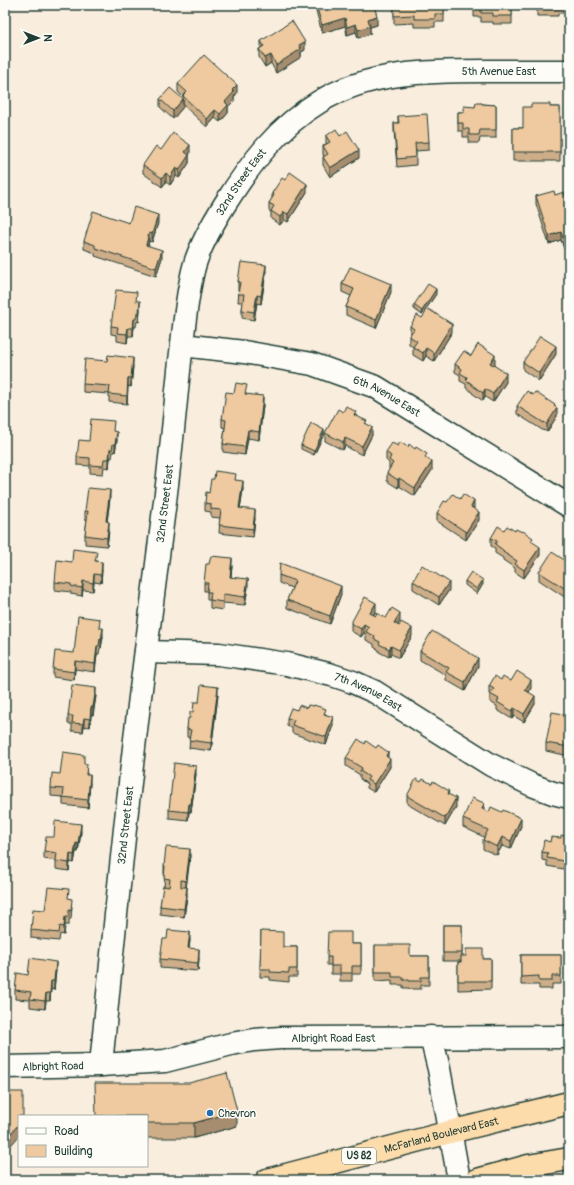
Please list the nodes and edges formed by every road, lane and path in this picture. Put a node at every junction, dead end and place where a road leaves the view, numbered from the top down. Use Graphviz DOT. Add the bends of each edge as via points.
graph roads {
  1 [pos="569,71"];
  2 [pos="429,72"];
  3 [pos="182,346"];
  4 [pos="569,506"];
  5 [pos="146,652"];
  6 [pos="569,797"];
  7 [pos="431,1037"];
  8 [pos="569,1037"];
  9 [pos="101,1065"];
  10 [pos="5,1067"];
  11 [pos="569,1103"];
  12 [pos="450,1132"];
  13 [pos="569,1159"];
  14 [pos="526,1173"];
  15 [pos="267,1180"];
  16 [pos="459,1180"];
  17 [pos="477,1180"];
  1 -- 2 [label="street, 5th Avenue East"];
  2 -- 3 [label="street, 32nd Street East" via="385,77 340,90 301,114 267,145 239,182 204,242 195,265"];
  3 -- 4 [label="street, 6th Avenue East" via="244,352 312,364 376,387"];
  3 -- 5 [label="street, 32nd Street East"];
  5 -- 6 [label="street, 7th Avenue East" via="219,654 287,664 353,682 375,692 491,765 532,785"];
  5 -- 9 [label="street, 32nd Street East"];
  7 -- 8 [label="street, Albright Road East"];
  7 -- 9 [label="street, Albright Road East" via="254,1040 165,1061"];
  7 -- 12 [label="street"];
  9 -- 10 [label="street, Albright Road"];
  11 -- 12 [label="highway, McFarland Boulevard East / US 82"];
  12 -- 15 [label="highway, McFarland Boulevard East / US 82"];
  12 -- 16 [label="street"];
  13 -- 14 [label="highway"];
  14 -- 17 [label="highway"];
}
